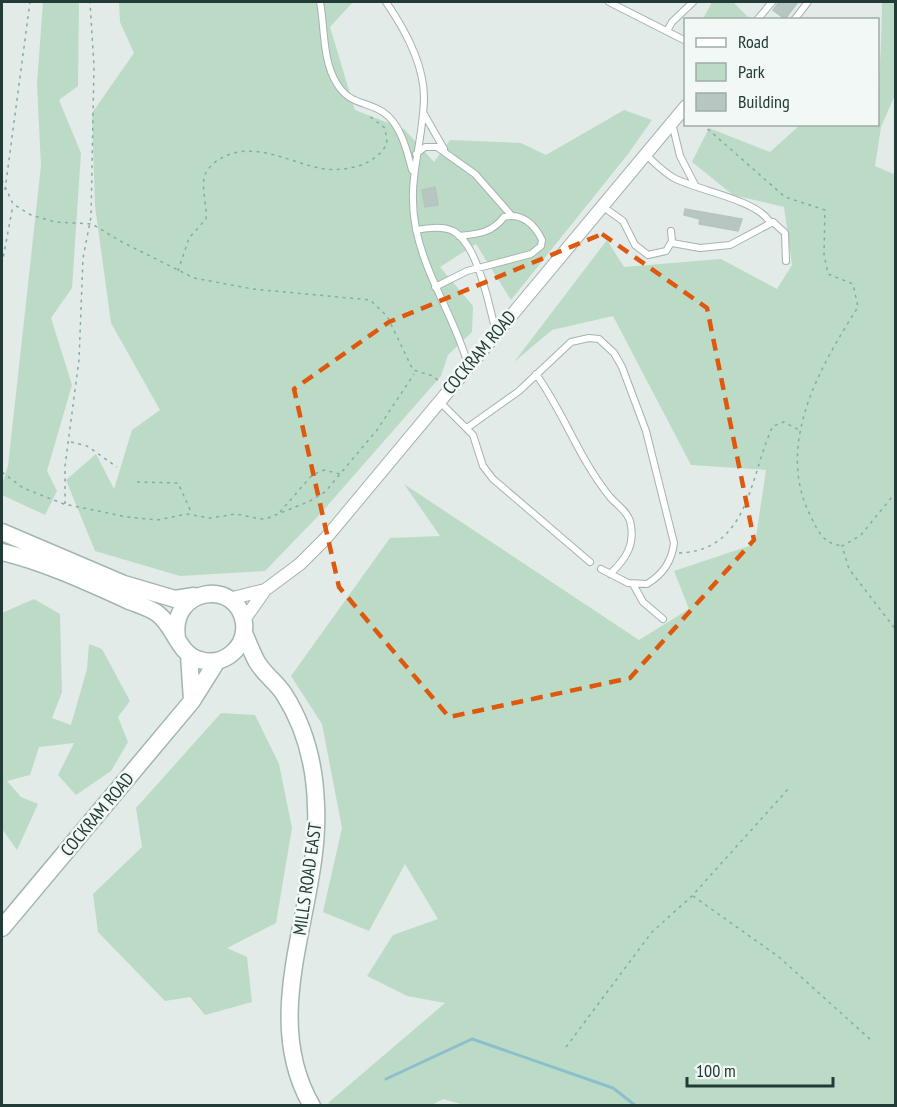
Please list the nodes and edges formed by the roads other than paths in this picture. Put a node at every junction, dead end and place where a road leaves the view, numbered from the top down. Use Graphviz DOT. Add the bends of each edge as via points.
graph roads {
  1 [pos="320,2"];
  2 [pos="386,2"];
  3 [pos="609,2"];
  4 [pos="693,2"];
  5 [pos="772,2"];
  6 [pos="808,2"];
  7 [pos="759,18"];
  8 [pos="796,18"];
  9 [pos="667,31"];
  10 [pos="684,39"];
  11 [pos="684,108"];
  12 [pos="423,110"];
  13 [pos="672,122"];
  14 [pos="446,152"];
  15 [pos="416,154"];
  16 [pos="645,154"];
  17 [pos="413,172"];
  18 [pos="694,185"];
  19 [pos="601,206"];
  20 [pos="512,215"];
  21 [pos="770,222"];
  22 [pos="416,230"];
  23 [pos="671,231"];
  24 [pos="459,236"];
  25 [pos="672,243"];
  26 [pos="786,261"];
  27 [pos="477,268"];
  28 [pos="435,287"];
  29 [pos="496,332"];
  30 [pos="468,365"];
  31 [pos="536,374"];
  32 [pos="439,401"];
  33 [pos="467,428"];
  34 [pos="2,532"];
  35 [pos="2,552"];
  36 [pos="590,562"];
  37 [pos="601,568"];
  38 [pos="610,574"];
  39 [pos="633,584"];
  40 [pos="264,590"];
  41 [pos="201,595"];
  42 [pos="229,599"];
  43 [pos="663,619"];
  44 [pos="244,626"];
  45 [pos="177,638"];
  46 [pos="189,655"];
  47 [pos="220,660"];
  48 [pos="258,663"];
  49 [pos="192,701"];
  50 [pos="2,928"];
  51 [pos="312,1106"];
  1 -- 17 [label="lane" via="331,71 342,91 364,106 382,111 394,124"];
  2 -- 12 [label="lane" via="417,63"];
  3 -- 9 [label="lane"];
  4 -- 9 [label="lane"];
  5 -- 7 [label="lane"];
  6 -- 8 [label="lane"];
  9 -- 10 [label="lane"];
  11 -- 13 [label="street, COCKRAM ROAD"];
  12 -- 14 [label="lane"];
  12 -- 15 [label="lane"];
  13 -- 16 [label="street, COCKRAM ROAD"];
  13 -- 18 [label="lane" via="680,156"];
  14 -- 15 [label="lane" via="431,146"];
  14 -- 20 [label="lane" via="475,174"];
  15 -- 17 [label="lane"];
  16 -- 18 [label="lane" via="672,177"];
  16 -- 19 [label="street, COCKRAM ROAD"];
  17 -- 22 [label="lane"];
  18 -- 21 [label="lane" via="753,209"];
  19 -- 25 [label="lane" via="623,221 643,253 659,254"];
  19 -- 29 [label="street, COCKRAM ROAD"];
  20 -- 24 [label="lane" via="492,229"];
  20 -- 27 [label="lane" via="538,231 541,246 531,254"];
  21 -- 25 [label="lane" via="738,242 721,247"];
  21 -- 26 [label="lane" via="778,224 785,233"];
  22 -- 24 [label="lane" via="447,229"];
  22 -- 28 [label="lane"];
  23 -- 25 [label="lane"];
  24 -- 27 [label="lane"];
  27 -- 28 [label="lane"];
  27 -- 29 [label="lane"];
  28 -- 30 [label="lane" via="459,333"];
  29 -- 30 [label="street, COCKRAM ROAD"];
  30 -- 32 [label="street, COCKRAM ROAD"];
  31 -- 33 [label="lane"];
  31 -- 38 [label="lane" via="583,458 630,521 630,549"];
  31 -- 39 [label="lane" via="578,339 599,339 614,353 622,368 653,453 672,534 672,553 665,568 647,584"];
  32 -- 33 [label="lane"];
  32 -- 40 [label="street, COCKRAM ROAD" via="326,538 300,564"];
  33 -- 36 [label="lane" via="492,480"];
  34 -- 41 [label="main road" via="124,584 176,599"];
  35 -- 45 [label="main road" via="29,559 159,614"];
  37 -- 38 [label="lane"];
  38 -- 39 [label="lane"];
  39 -- 43 [label="lane" via="643,602"];
  40 -- 42 [label="street, COCKRAM ROAD"];
  40 -- 44 [label="street, COCKRAM ROAD"];
  41 -- 42 [label="main road" via="210,593"];
  41 -- 45 [label="main road" via="182,607 175,627"];
  42 -- 44 [label="main road"];
  44 -- 47 [label="main road" via="240,644"];
  44 -- 48 [label="main road, MILLS ROAD EAST"];
  45 -- 46 [label="main road"];
  46 -- 47 [label="main road" via="197,660"];
  46 -- 49 [label="main road"];
  47 -- 48 [label="main road"];
  47 -- 49 [label="main road, COCKRAM ROAD"];
  48 -- 51 [label="main road, MILLS ROAD EAST" via="283,692 302,728 312,765 314,846 297,943 288,1030 301,1087"];
  49 -- 50 [label="main road, COCKRAM ROAD"];
}
